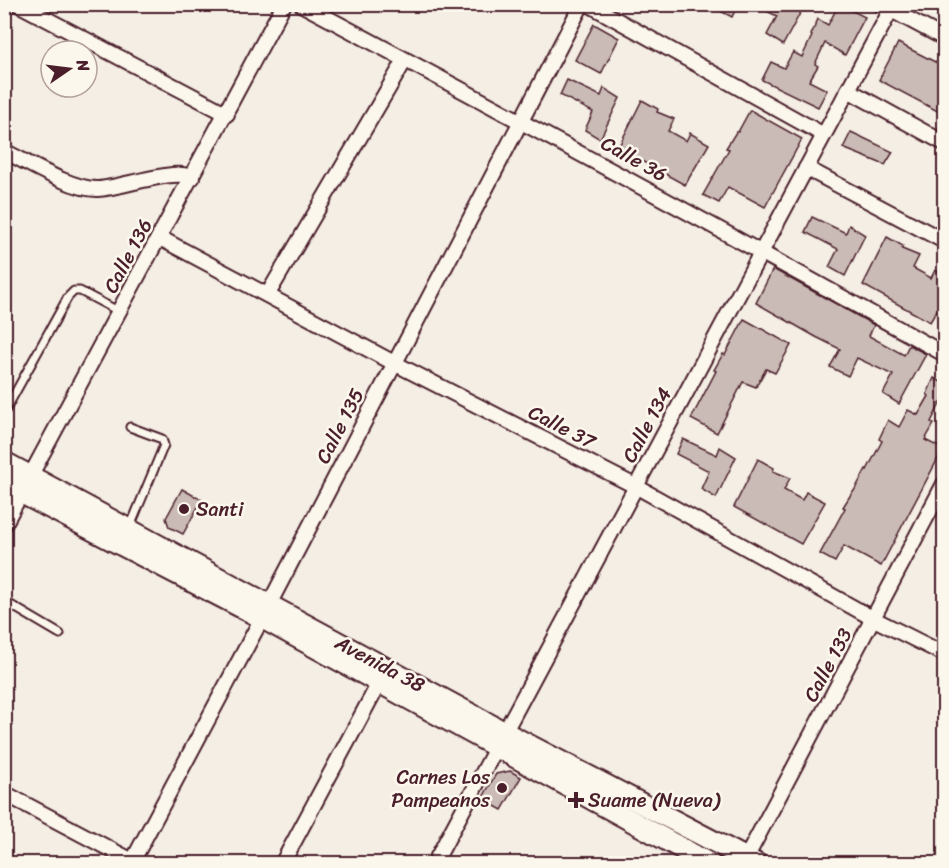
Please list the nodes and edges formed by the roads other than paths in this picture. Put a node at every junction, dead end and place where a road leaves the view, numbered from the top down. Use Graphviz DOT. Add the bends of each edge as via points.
graph roads {
  1 [pos="18,4"];
  2 [pos="284,4"];
  3 [pos="301,4"];
  4 [pos="582,4"];
  5 [pos="588,4"];
  6 [pos="888,6"];
  7 [pos="945,38"];
  8 [pos="405,60"];
  9 [pos="848,90"];
  10 [pos="227,114"];
  11 [pos="521,120"];
  12 [pos="824,135"];
  13 [pos="945,143"];
  14 [pos="4,151"];
  15 [pos="807,168"];
  16 [pos="192,178"];
  17 [pos="160,238"];
  18 [pos="945,241"];
  19 [pos="762,252"];
  20 [pos="268,294"];
  21 [pos="120,312"];
  22 [pos="945,354"];
  23 [pos="394,363"];
  24 [pos="4,413"];
  25 [pos="130,427"];
  26 [pos="4,462"];
  27 [pos="4,484"];
  28 [pos="945,484"];
  29 [pos="27,485"];
  30 [pos="637,487"];
  31 [pos="4,525"];
  32 [pos="130,528"];
  33 [pos="4,601"];
  34 [pos="266,611"];
  35 [pos="874,619"];
  36 [pos="60,634"];
  37 [pos="945,654"];
  38 [pos="379,683"];
  39 [pos="501,740"];
  40 [pos="4,793"];
  41 [pos="749,862"];
  42 [pos="134,863"];
  43 [pos="282,864"];
  44 [pos="434,864"];
  45 [pos="710,864"];
  1 -- 10 [label="street"];
  2 -- 10 [label="street, Calle 136"];
  3 -- 8 [label="street, Calle 36"];
  4 -- 11 [label="street, Calle 135"];
  5 -- 12 [label="street"];
  6 -- 7 [label="street"];
  6 -- 9 [label="street, Calle 134"];
  8 -- 11 [label="street, Calle 36"];
  8 -- 20 [label="street"];
  9 -- 12 [label="street, Calle 134"];
  9 -- 13 [label="street"];
  10 -- 16 [label="street, Calle 136"];
  11 -- 19 [label="street, Calle 36"];
  11 -- 23 [label="street, Calle 135"];
  12 -- 15 [label="street, Calle 134"];
  14 -- 16 [label="street" via="81,189 118,187 173,174"];
  15 -- 18 [label="street"];
  15 -- 19 [label="street, Calle 134"];
  16 -- 17 [label="street, Calle 136"];
  17 -- 20 [label="street, Calle 37"];
  17 -- 21 [label="street, Calle 136"];
  19 -- 22 [label="street, Calle 36"];
  19 -- 30 [label="street, Calle 134"];
  20 -- 23 [label="street, Calle 37"];
  21 -- 24 [label="lane" via="74,291"];
  21 -- 29 [label="street, Calle 136"];
  23 -- 30 [label="street, Calle 37"];
  23 -- 34 [label="street, Calle 135"];
  25 -- 32 [label="lane" via="162,440 164,445"];
  26 -- 29 [label="main road, Avenida 38"];
  27 -- 29 [label="main road, Avenida 38"];
  28 -- 35 [label="street, Calle 133"];
  29 -- 31 [label="street, Calle 136"];
  29 -- 32 [label="main road, Avenida 38"];
  29 -- 34 [label="main road, Avenida 38"];
  30 -- 35 [label="street, Calle 37"];
  30 -- 39 [label="street, Calle 134"];
  32 -- 34 [label="main road, Avenida 38"];
  33 -- 36 [label="lane"];
  34 -- 38 [label="main road, Avenida 38"];
  34 -- 39 [label="main road, Avenida 38"];
  34 -- 42 [label="street, Calle 135"];
  35 -- 37 [label="street, Calle 37"];
  35 -- 41 [label="street, Calle 133"];
  38 -- 39 [label="main road, Avenida 38"];
  38 -- 43 [label="street"];
  39 -- 41 [label="main road, Avenida 38"];
  39 -- 44 [label="street, Calle 134"];
  39 -- 45 [label="main road, Avenida 38"];
  40 -- 42 [label="street"];
}
